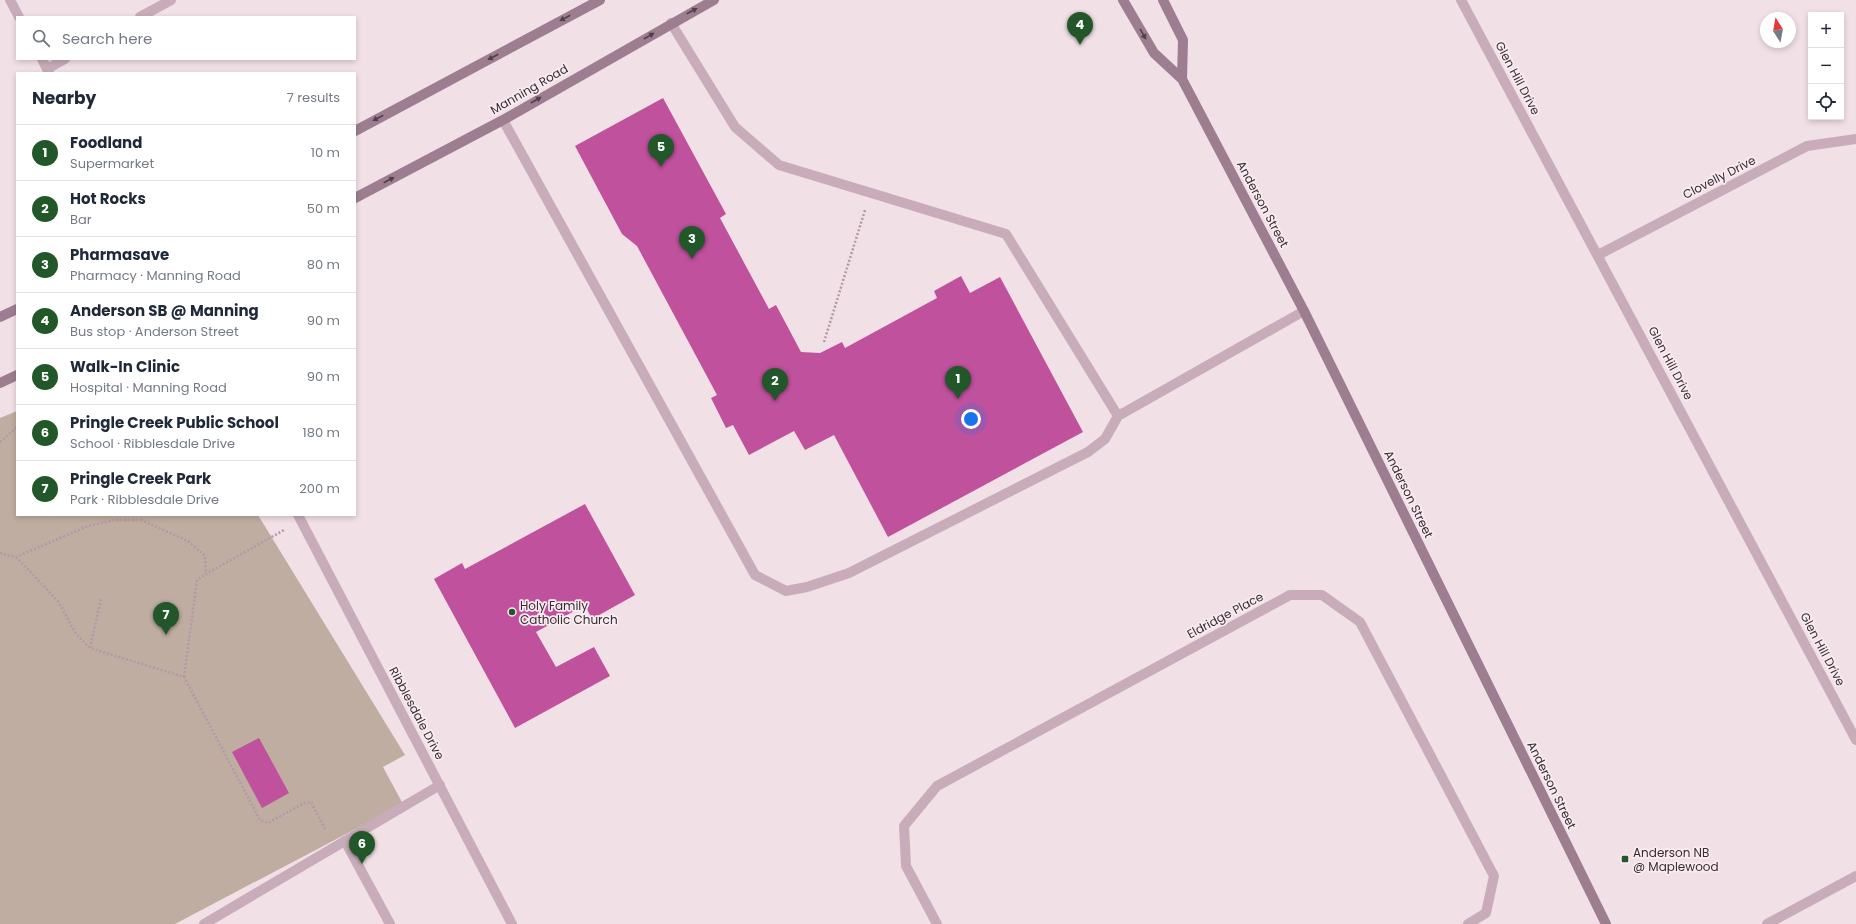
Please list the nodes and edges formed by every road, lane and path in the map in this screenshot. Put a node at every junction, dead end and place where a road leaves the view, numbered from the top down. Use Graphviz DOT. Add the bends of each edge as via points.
graph roads {
  1 [pos="10,0"];
  2 [pos="170,0"];
  3 [pos="600,0"];
  4 [pos="714,0"];
  5 [pos="1123,0"];
  6 [pos="1163,0"];
  7 [pos="1461,0"];
  8 [pos="18,16"];
  9 [pos="142,16"];
  10 [pos="671,23"];
  11 [pos="42,60"];
  12 [pos="64,60"];
  13 [pos="48,71"];
  14 [pos="1182,79"];
  15 [pos="503,120"];
  16 [pos="356,130"];
  17 [pos="1856,139"];
  18 [pos="870,192"];
  19 [pos="356,197"];
  20 [pos="1598,254"];
  21 [pos="16,309"];
  22 [pos="1304,311"];
  23 [pos="0,317"];
  24 [pos="824,342"];
  25 [pos="16,375"];
  26 [pos="0,383"];
  27 [pos="1118,416"];
  28 [pos="16,428"];
  29 [pos="0,442"];
  30 [pos="300,518"];
  31 [pos="0,553"];
  32 [pos="16,557"];
  33 [pos="206,574"];
  34 [pos="101,599"];
  35 [pos="90,648"];
  36 [pos="184,677"];
  37 [pos="1856,740"];
  38 [pos="440,785"];
  39 [pos="345,841"];
  40 [pos="335,847"];
  41 [pos="1856,876"];
  42 [pos="204,924"];
  43 [pos="390,924"];
  44 [pos="512,924"];
  45 [pos="937,924"];
  46 [pos="1468,924"];
  47 [pos="1606,924"];
  48 [pos="1767,924"];
  1 -- 8 [label="street"];
  2 -- 9 [label="street"];
  3 -- 16 [label="main road, one-way"];
  10 -- 4 [label="main road, Manning Road, one-way"];
  5 -- 14 [label="main road, Anderson Street, one-way" via="1154,52"];
  6 -- 14 [label="main road, Anderson Street" via="1183,40"];
  7 -- 20 [label="street, Glen Hill Drive"];
  15 -- 10 [label="main road, Manning Road, one-way"];
  10 -- 18 [label="street" via="735,127 779,165"];
  11 -- 13 [label="street"];
  12 -- 13 [label="street"];
  14 -- 22 [label="main road, Anderson Street"];
  19 -- 15 [label="main road, Manning Road, one-way"];
  15 -- 27 [label="street" via="755,575 786,591 807,588 850,573 1088,452 1104,439"];
  17 -- 20 [label="street, Clovelly Drive" via="1807,146"];
  18 -- 24 [label="path"];
  18 -- 27 [label="street" via="1006,234"];
  20 -- 37 [label="street, Glen Hill Drive"];
  21 -- 23 [label="main road"];
  22 -- 27 [label="street"];
  22 -- 47 [label="main road, Anderson Street"];
  25 -- 26 [label="main road"];
  28 -- 29 [label="path"];
  30 -- 33 [label="path"];
  30 -- 38 [label="street, Ribblesdale Drive"];
  31 -- 32 [label="path"];
  32 -- 33 [label="path" via="88,526 114,520 141,520 188,541 206,556"];
  32 -- 35 [label="path" via="58,601 76,634"];
  33 -- 36 [label="path" via="197,580"];
  34 -- 35 [label="path"];
  35 -- 36 [label="path"];
  36 -- 40 [label="path" via="260,820 268,823 304,803 311,802"];
  38 -- 39 [label="street"];
  38 -- 44 [label="street, Ribblesdale Drive"];
  39 -- 40 [label="street"];
  39 -- 43 [label="street"];
  40 -- 42 [label="street"];
  41 -- 48 [label="street"];
  45 -- 46 [label="street, Eldridge Place" via="906,866 904,826 937,786 1290,595 1322,596 1360,622 1494,876 1486,913"];
}
